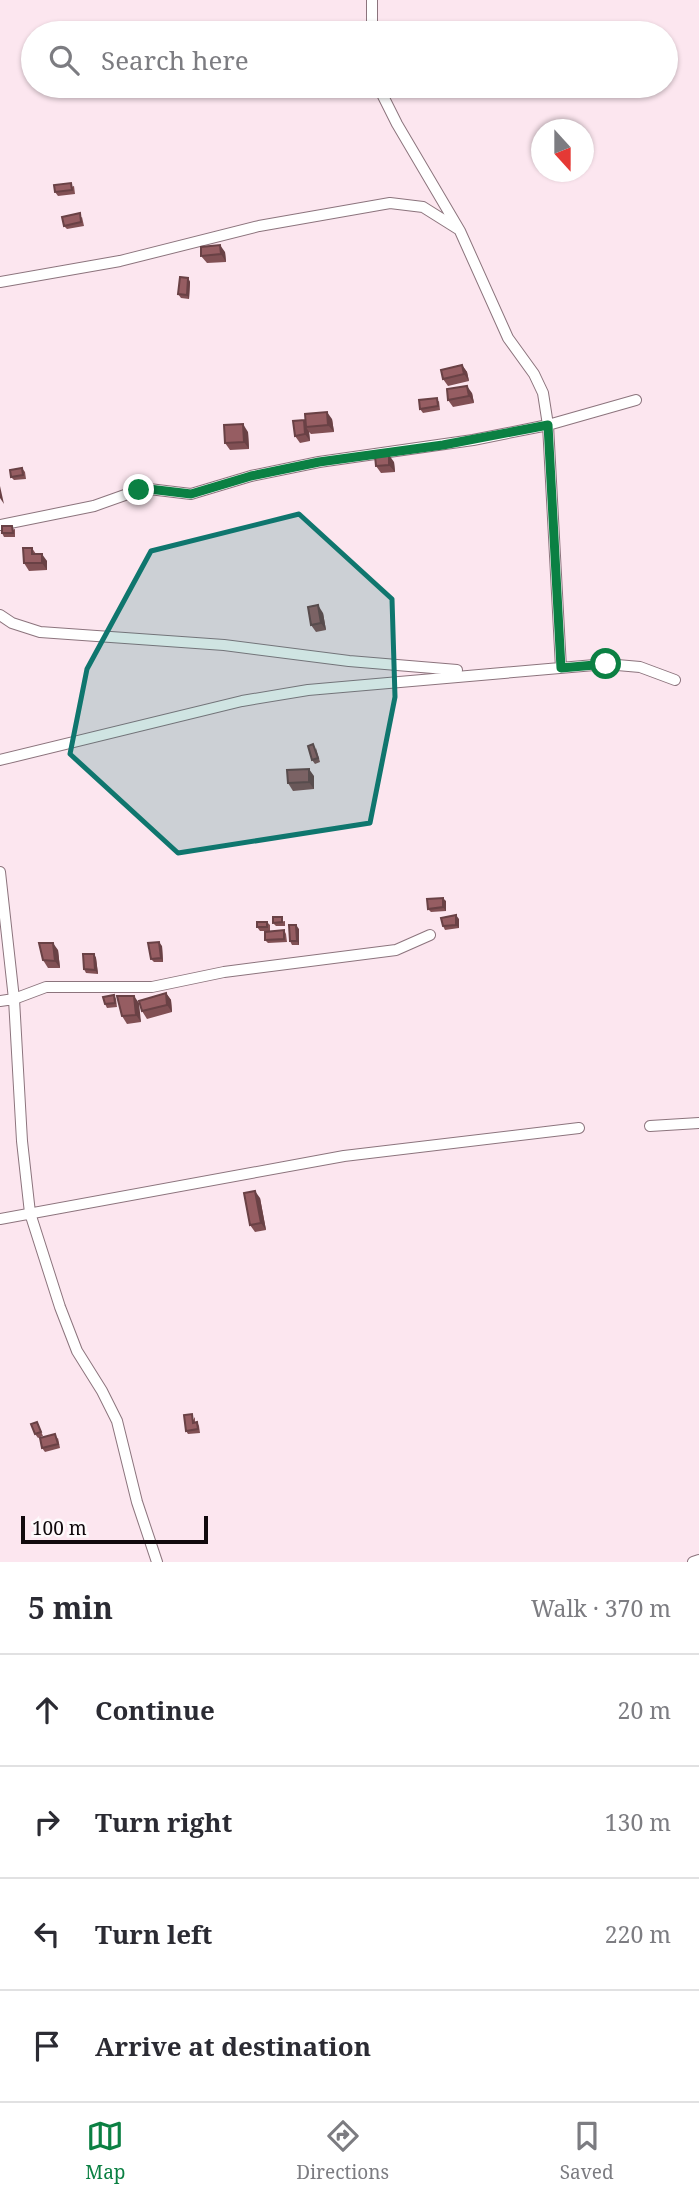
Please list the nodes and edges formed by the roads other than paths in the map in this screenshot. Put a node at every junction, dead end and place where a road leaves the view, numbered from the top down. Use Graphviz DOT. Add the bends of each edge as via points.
graph roads {
  1 [pos="372,0"];
  2 [pos="372,21"];
  3 [pos="384,98"];
  4 [pos="460,231"];
  5 [pos="0,282"];
  6 [pos="636,400"];
  7 [pos="548,425"];
  8 [pos="0,525"];
  9 [pos="0,615"];
  10 [pos="561,668"];
  11 [pos="547,669"];
  12 [pos="675,680"];
  13 [pos="0,760"];
  14 [pos="0,872"];
  15 [pos="430,935"];
  16 [pos="13,999"];
  17 [pos="0,1001"];
  18 [pos="699,1123"];
  19 [pos="650,1125"];
  20 [pos="579,1128"];
  21 [pos="30,1213"];
  22 [pos="0,1219"];
  23 [pos="699,1560"];
  24 [pos="157,1562"];
  25 [pos="693,1562"];
  1 -- 2 [label="street"];
  3 -- 4 [label="street"];
  4 -- 5 [label="street" via="423,207 390,203"];
  4 -- 7 [label="street" via="508,338 534,374"];
  6 -- 7 [label="street"];
  7 -- 8 [label="street" via="319,462 191,494 139,490 94,506"];
  7 -- 10 [label="street"];
  9 -- 11 [label="street" via="40,632 224,645 446,670"];
  10 -- 11 [label="street"];
  10 -- 12 [label="street" via="620,664"];
  11 -- 13 [label="street" via="308,690 243,701"];
  14 -- 16 [label="street"];
  15 -- 16 [label="street" via="396,950 224,972 152,987 46,987"];
  16 -- 17 [label="street"];
  16 -- 21 [label="street"];
  18 -- 19 [label="street"];
  20 -- 21 [label="street" via="344,1156"];
  21 -- 22 [label="street"];
  21 -- 24 [label="street" via="77,1352 117,1421"];
  23 -- 25 [label="street"];
}
